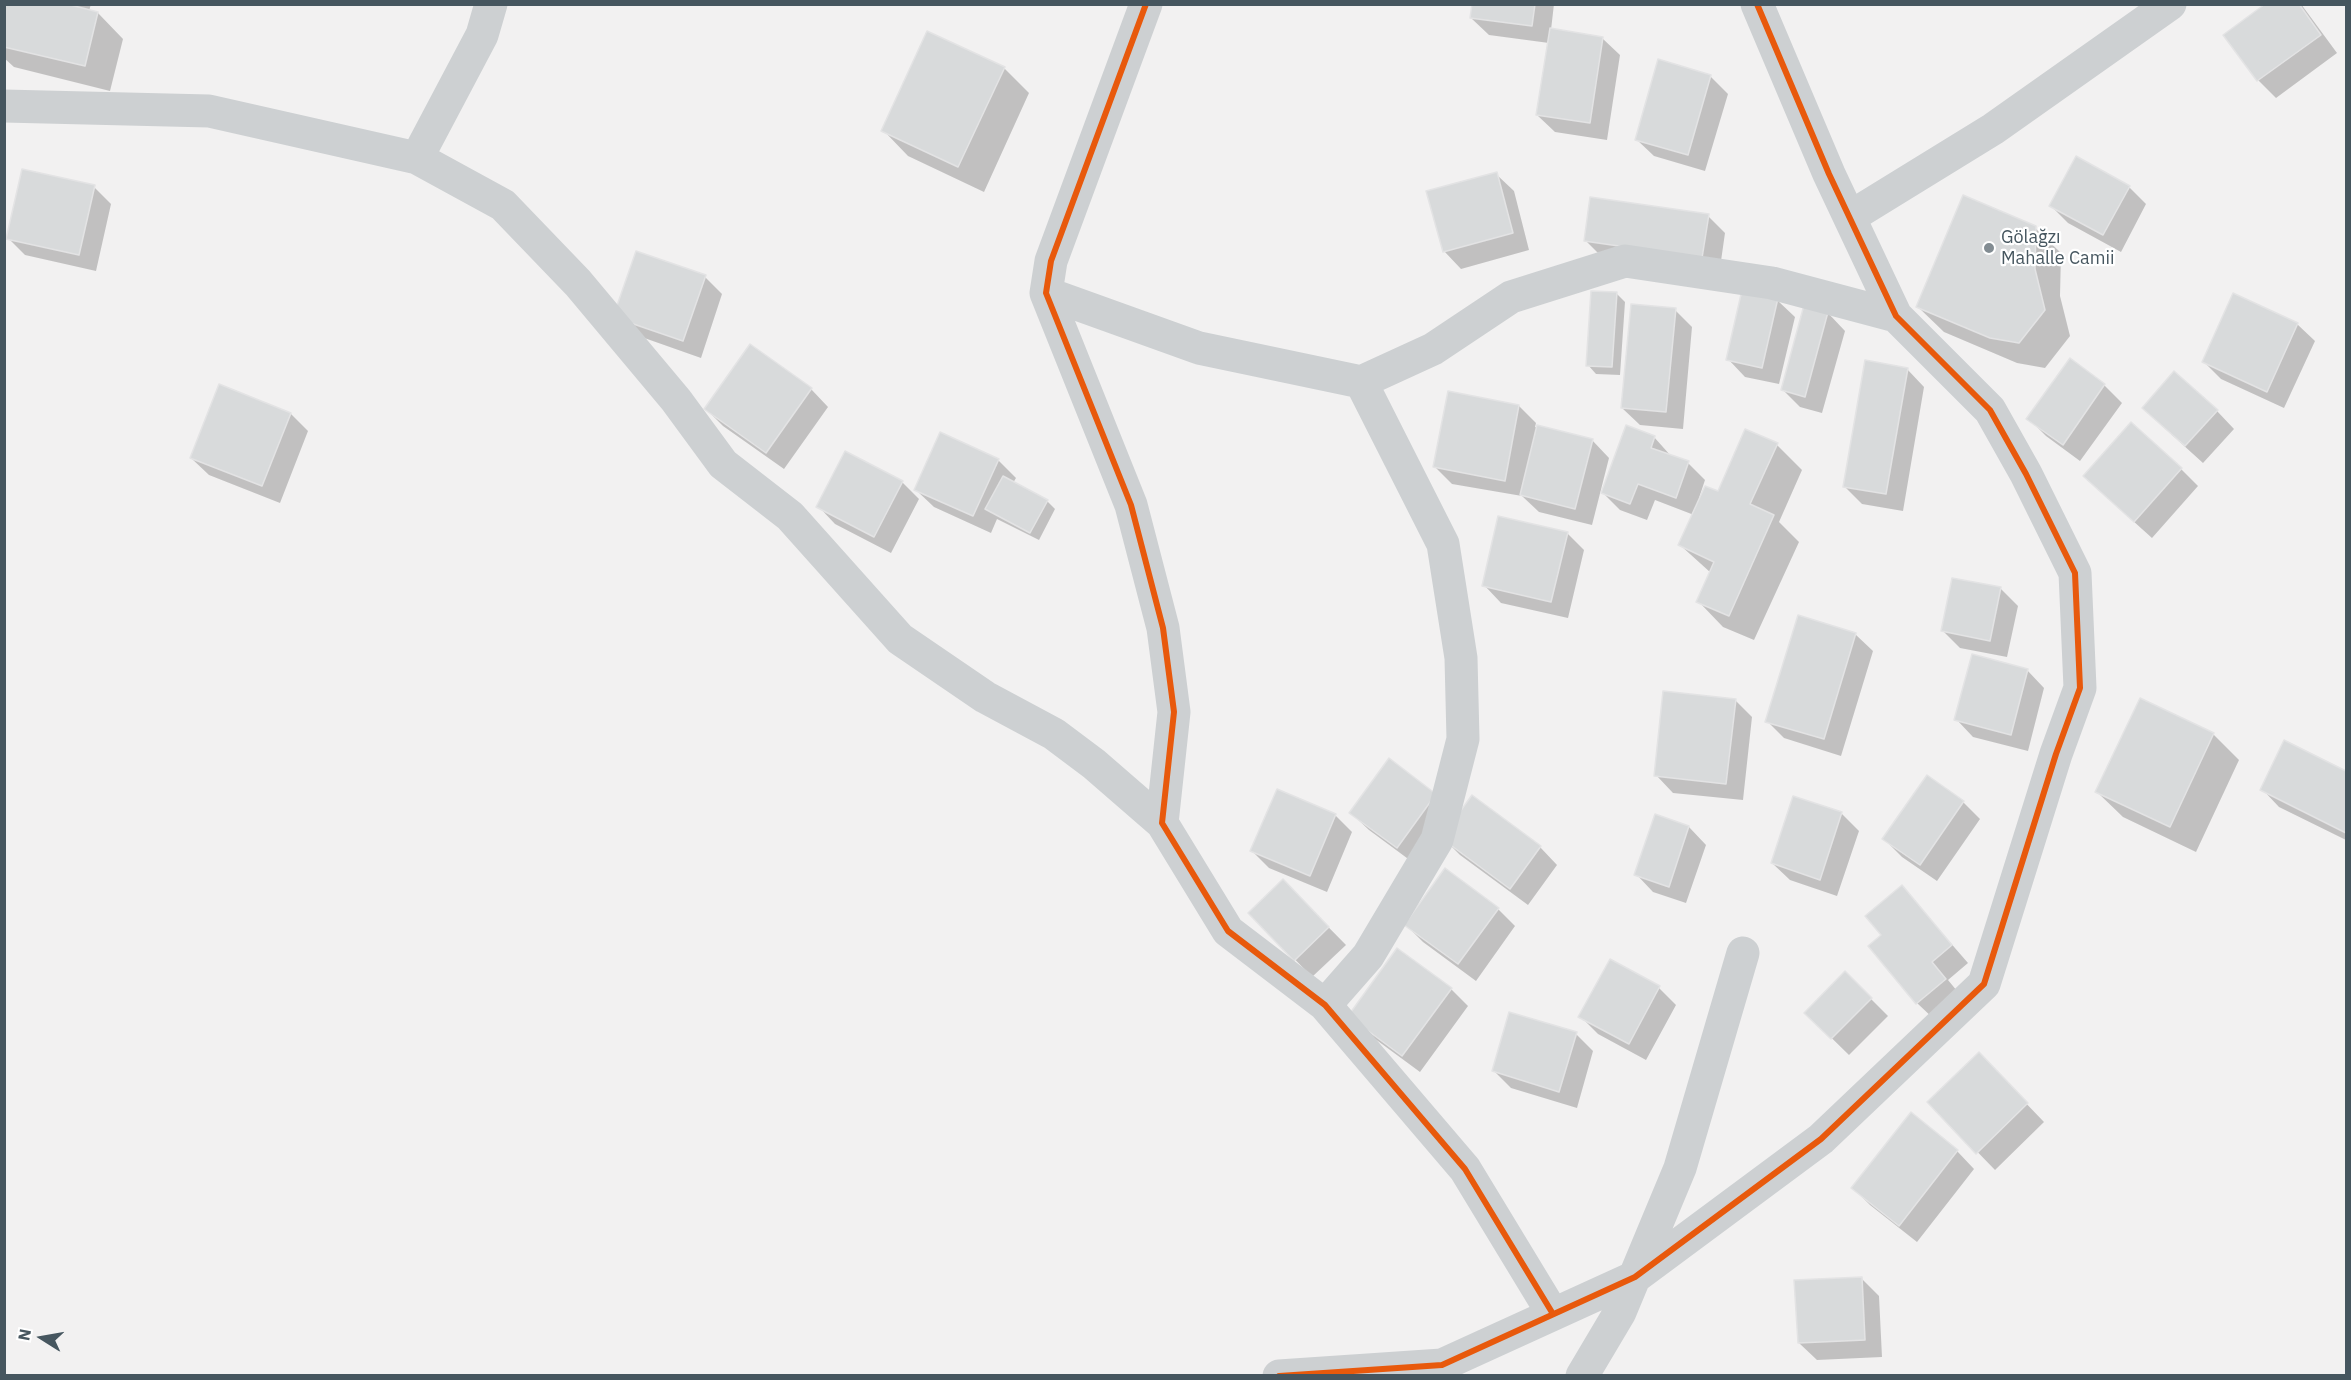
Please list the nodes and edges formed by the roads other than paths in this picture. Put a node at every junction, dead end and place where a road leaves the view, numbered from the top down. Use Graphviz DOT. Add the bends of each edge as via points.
graph roads {
  1 [pos="491,4"];
  2 [pos="1146,4"];
  3 [pos="1757,4"];
  4 [pos="2170,4"];
  5 [pos="4,106"];
  6 [pos="417,158"];
  7 [pos="1850,217"];
  8 [pos="1046,293"];
  9 [pos="1896,316"];
  10 [pos="1361,382"];
  11 [pos="1162,823"];
  12 [pos="1743,953"];
  13 [pos="1325,1005"];
  14 [pos="1635,1276"];
  15 [pos="1553,1314"];
  16 [pos="1279,1376"];
  17 [pos="1582,1376"];
  1 -- 6 [label="street" via="482,35"];
  2 -- 8 [label="street" via="1051,261"];
  3 -- 7 [label="street"];
  4 -- 7 [label="street" via="1993,129"];
  5 -- 6 [label="street" via="209,111"];
  6 -- 11 [label="street" via="503,205 578,283 676,400 723,464 790,516 900,639 985,697 1054,734"];
  7 -- 9 [label="street"];
  8 -- 10 [label="street" via="1199,348"];
  8 -- 11 [label="street" via="1131,505 1163,628 1174,712"];
  9 -- 10 [label="street" via="1772,283 1625,261 1511,297 1434,349"];
  9 -- 14 [label="street" via="1990,410 2075,573 2080,688 1984,984 1821,1139"];
  10 -- 13 [label="street" via="1443,544 1461,658 1463,739 1437,840 1368,956"];
  11 -- 13 [label="street" via="1228,931"];
  12 -- 14 [label="street" via="1680,1168"];
  13 -- 15 [label="street" via="1466,1169"];
  14 -- 15 [label="street"];
  14 -- 17 [label="street" via="1620,1312"];
  15 -- 16 [label="street" via="1442,1365"];
}
